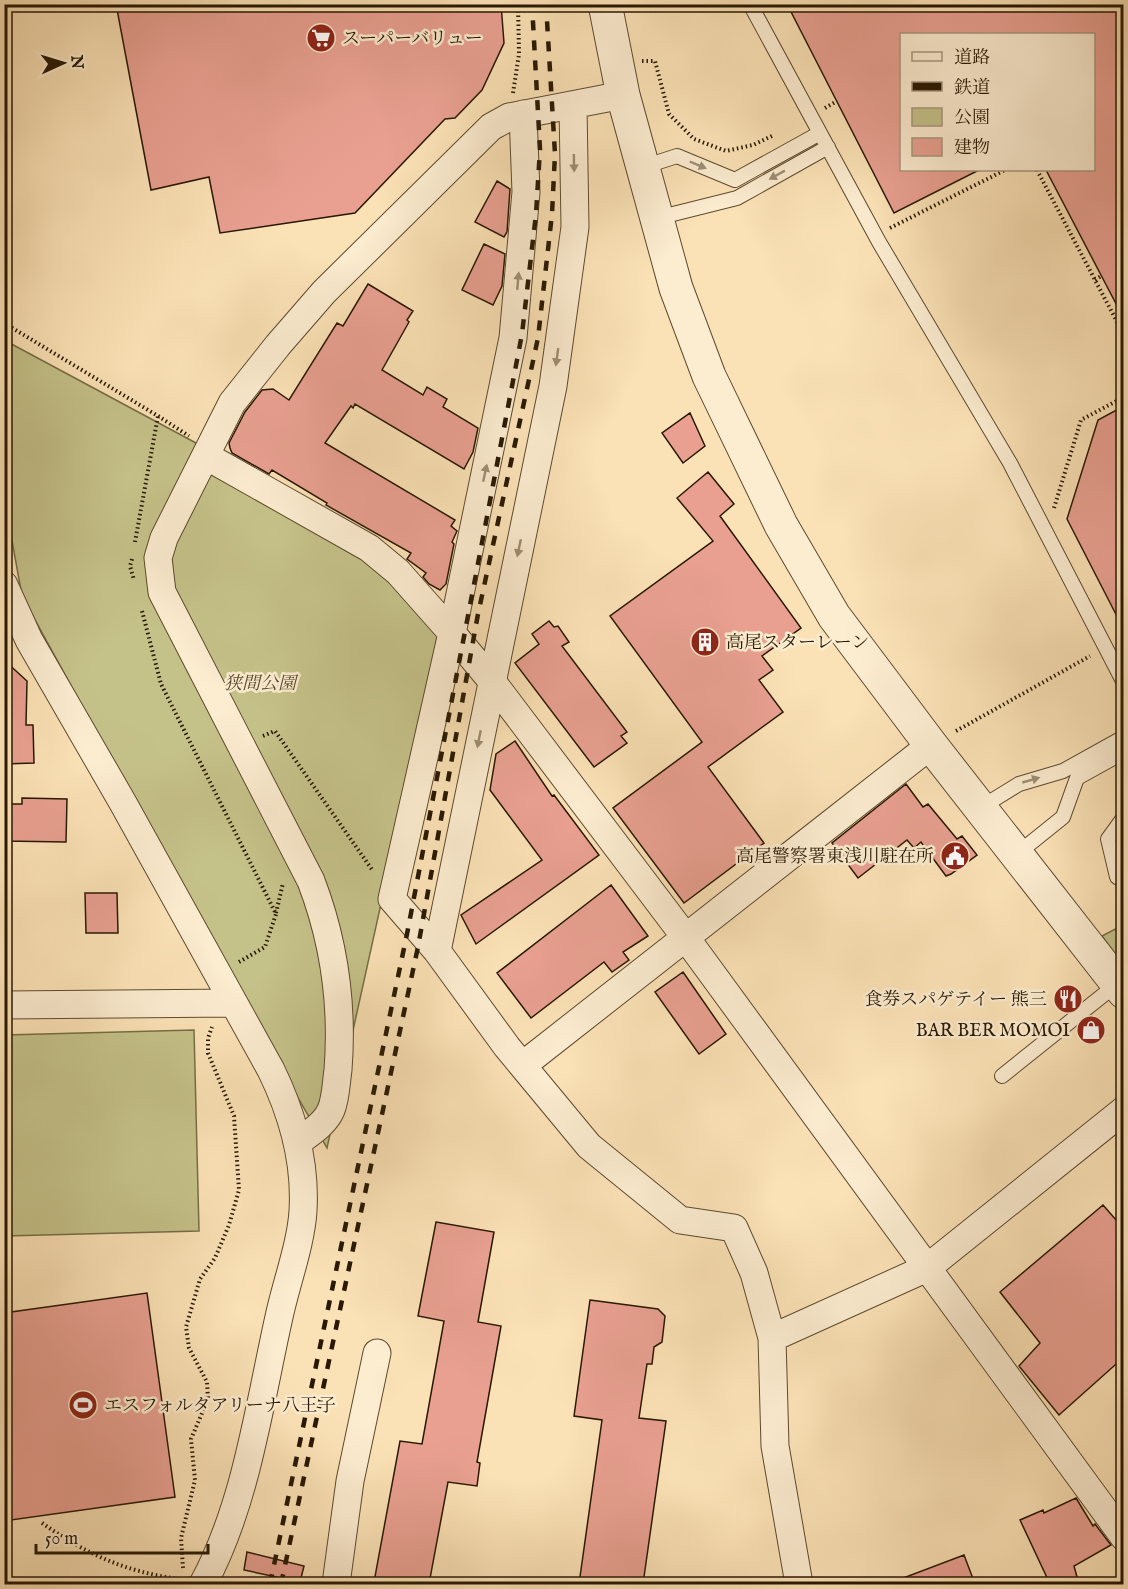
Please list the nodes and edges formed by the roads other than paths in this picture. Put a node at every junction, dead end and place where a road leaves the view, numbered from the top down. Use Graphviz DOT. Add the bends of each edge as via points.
graph roads {
  1 [pos="605,4"];
  2 [pos="750,4"];
  3 [pos="623,95"];
  4 [pos="573,105"];
  5 [pos="516,116"];
  6 [pos="820,133"];
  7 [pos="828,147"];
  8 [pos="643,167"];
  9 [pos="657,218"];
  10 [pos="206,456"];
  11 [pos="4,585"];
  12 [pos="452,633"];
  13 [pos="491,680"];
  14 [pos="1124,683"];
  15 [pos="1124,738"];
  16 [pos="940,740"];
  17 [pos="1124,752"];
  18 [pos="980,808"];
  19 [pos="1124,817"];
  20 [pos="1016,855"];
  21 [pos="1124,881"];
  22 [pos="686,938"];
  23 [pos="436,951"];
  24 [pos="1120,988"];
  25 [pos="232,1003"];
  26 [pos="4,1005"];
  27 [pos="524,1065"];
  28 [pos="1002,1076"];
  29 [pos="1124,1110"];
  30 [pos="298,1142"];
  31 [pos="927,1268"];
  32 [pos="772,1338"];
  33 [pos="377,1353"];
  34 [pos="1124,1538"];
  35 [pos="193,1577"];
  36 [pos="336,1584"];
  37 [pos="799,1584"];
  1 -- 3 [label="street"];
  2 -- 6 [label="lane"];
  3 -- 4 [label="street"];
  3 -- 8 [label="street"];
  4 -- 5 [label="street"];
  4 -- 13 [label="street, one-way" via="575,227 553,386"];
  5 -- 10 [label="street" via="491,127 324,292 232,402"];
  12 -- 5 [label="street, one-way" via="513,338 526,192"];
  6 -- 7 [label="lane"];
  8 -- 6 [label="lane, one-way" via="677,156 735,180"];
  7 -- 9 [label="lane, one-way" via="737,198"];
  7 -- 14 [label="lane" via="879,242 1010,464"];
  8 -- 9 [label="street"];
  9 -- 16 [label="street" via="675,288 709,376 781,525 834,616"];
  10 -- 12 [label="street" via="369,548 398,572"];
  10 -- 30 [label="street" via="164,538 158,558 159,575 162,592 311,881 330,940 339,1016 336,1087 330,1111 321,1124"];
  11 -- 25 [label="street" via="29,640"];
  12 -- 13 [label="street"];
  12 -- 23 [label="street" via="392,899"];
  13 -- 22 [label="street"];
  13 -- 23 [label="street, one-way"];
  18 -- 15 [label="lane, one-way" via="1019,784 1063,771"];
  16 -- 18 [label="street"];
  16 -- 22 [label="street"];
  17 -- 20 [label="lane" via="1077,778 1063,817"];
  18 -- 20 [label="street"];
  19 -- 21 [label="lane" via="1108,839 1117,877"];
  20 -- 24 [label="street"];
  22 -- 27 [label="street"];
  22 -- 31 [label="street"];
  23 -- 27 [label="street"];
  24 -- 28 [label="lane"];
  25 -- 26 [label="street"];
  25 -- 30 [label="street" via="280,1089"];
  27 -- 32 [label="street" via="589,1146 680,1220 734,1228 754,1273"];
  29 -- 31 [label="street"];
  30 -- 35 [label="street" via="303,1186 301,1228 237,1503"];
  31 -- 32 [label="street"];
  31 -- 34 [label="street"];
  32 -- 37 [label="street" via="775,1446"];
  33 -- 36 [label="street" via="350,1481"];
}
